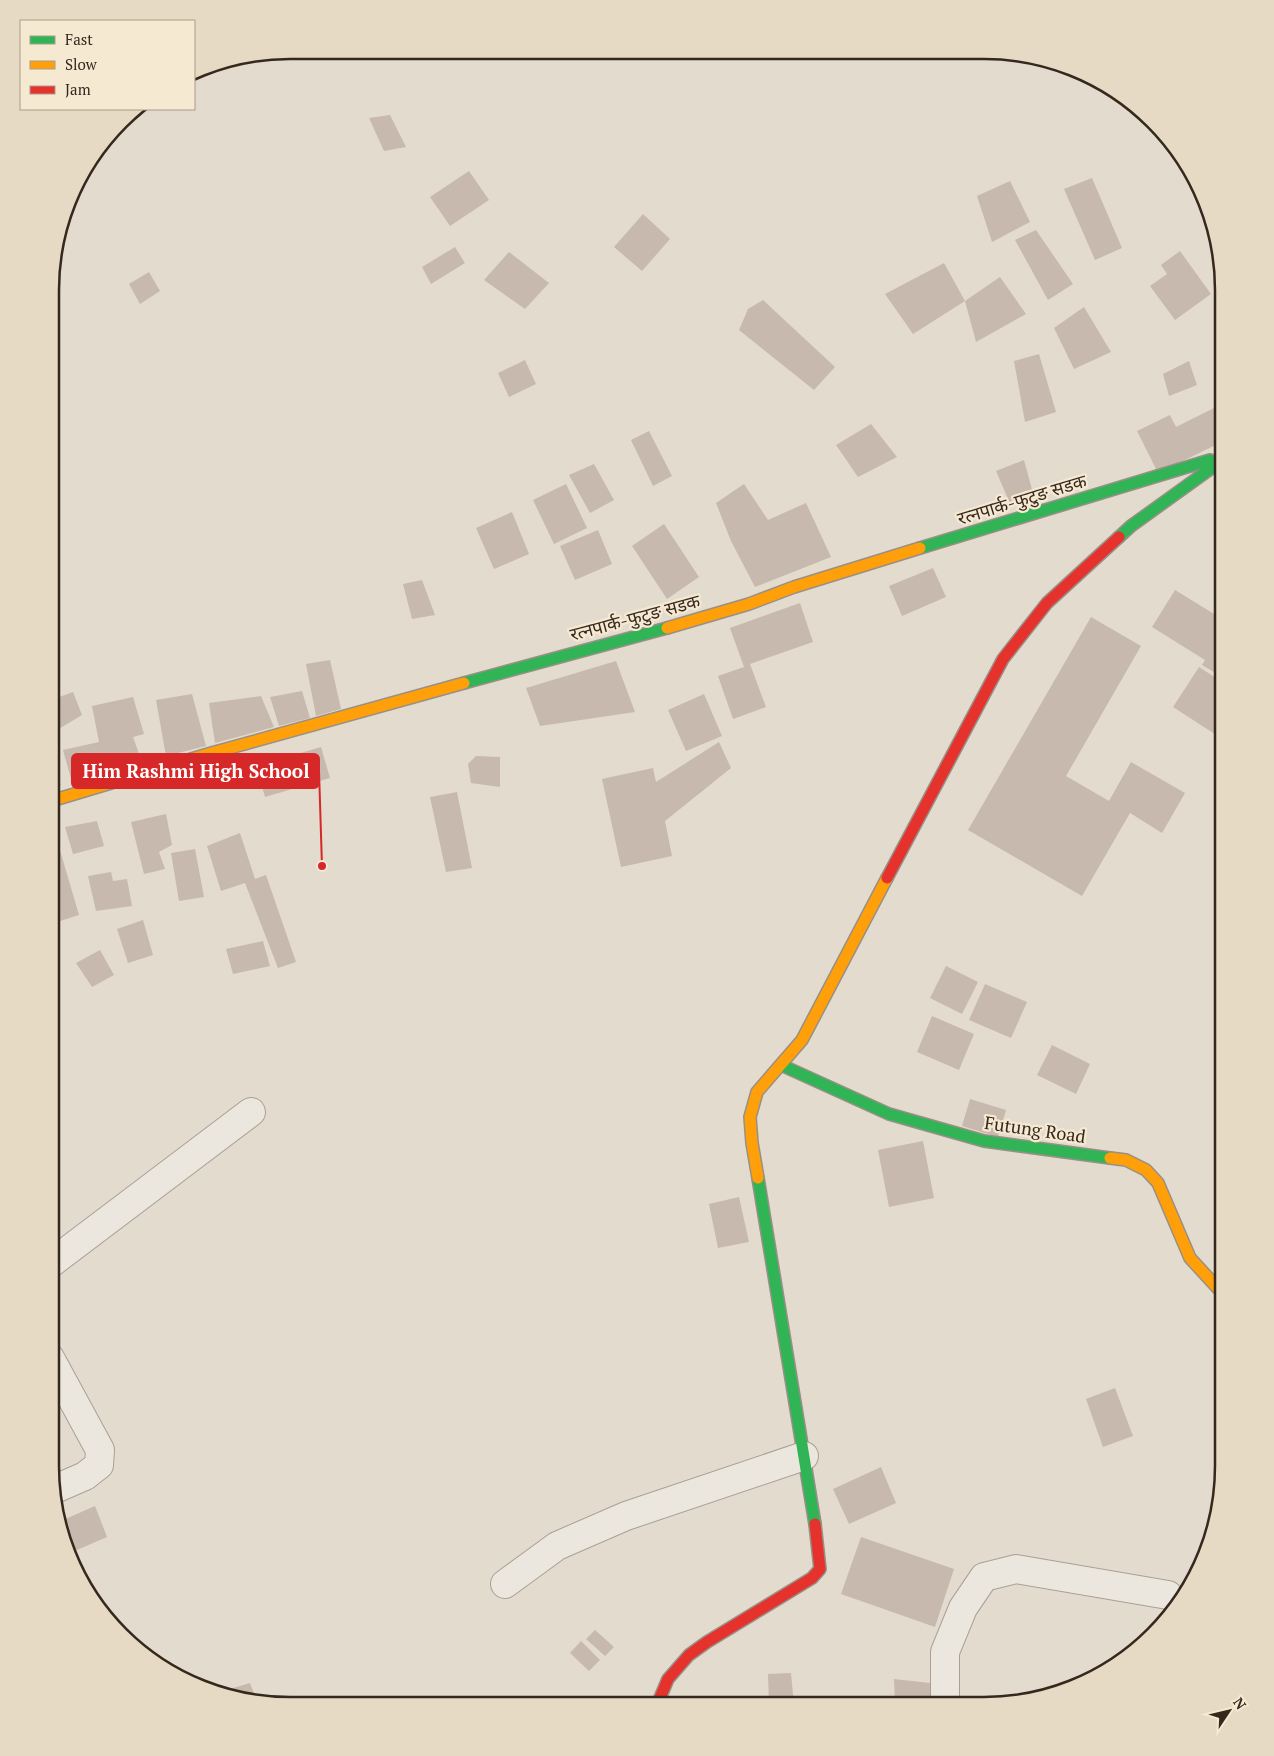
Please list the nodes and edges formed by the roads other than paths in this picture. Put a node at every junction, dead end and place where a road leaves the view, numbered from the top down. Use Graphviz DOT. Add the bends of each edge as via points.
graph roads {
  1 [pos="1215,460"];
  2 [pos="1215,464"];
  3 [pos="59,799"];
  4 [pos="781,1065"];
  5 [pos="251,1112"];
  6 [pos="59,1257"];
  7 [pos="1215,1285"];
  8 [pos="59,1375"];
  9 [pos="804,1456"];
  10 [pos="60,1487"];
  11 [pos="505,1584"];
  12 [pos="1168,1595"];
  13 [pos="660,1697"];
  14 [pos="945,1697"];
  1 -- 3 [label="street, रत्नपार्क-फुटुङ सडक" via="794,587 713,615 208,754"];
  2 -- 4 [label="street" via="1130,526 1047,603 1003,659 802,1040"];
  4 -- 7 [label="street, Futung Road" via="890,1114 984,1142 1126,1160 1146,1170 1158,1183 1190,1258"];
  4 -- 9 [label="street" via="757,1092 750,1117"];
  5 -- 6 [label="street"];
  8 -- 10 [label="street" via="100,1450 99,1465"];
  9 -- 11 [label="street" via="626,1516 557,1546"];
  9 -- 13 [label="street" via="820,1569 812,1578 689,1655 668,1679"];
  12 -- 14 [label="street" via="1016,1569 984,1577 963,1608 945,1652"];
}
